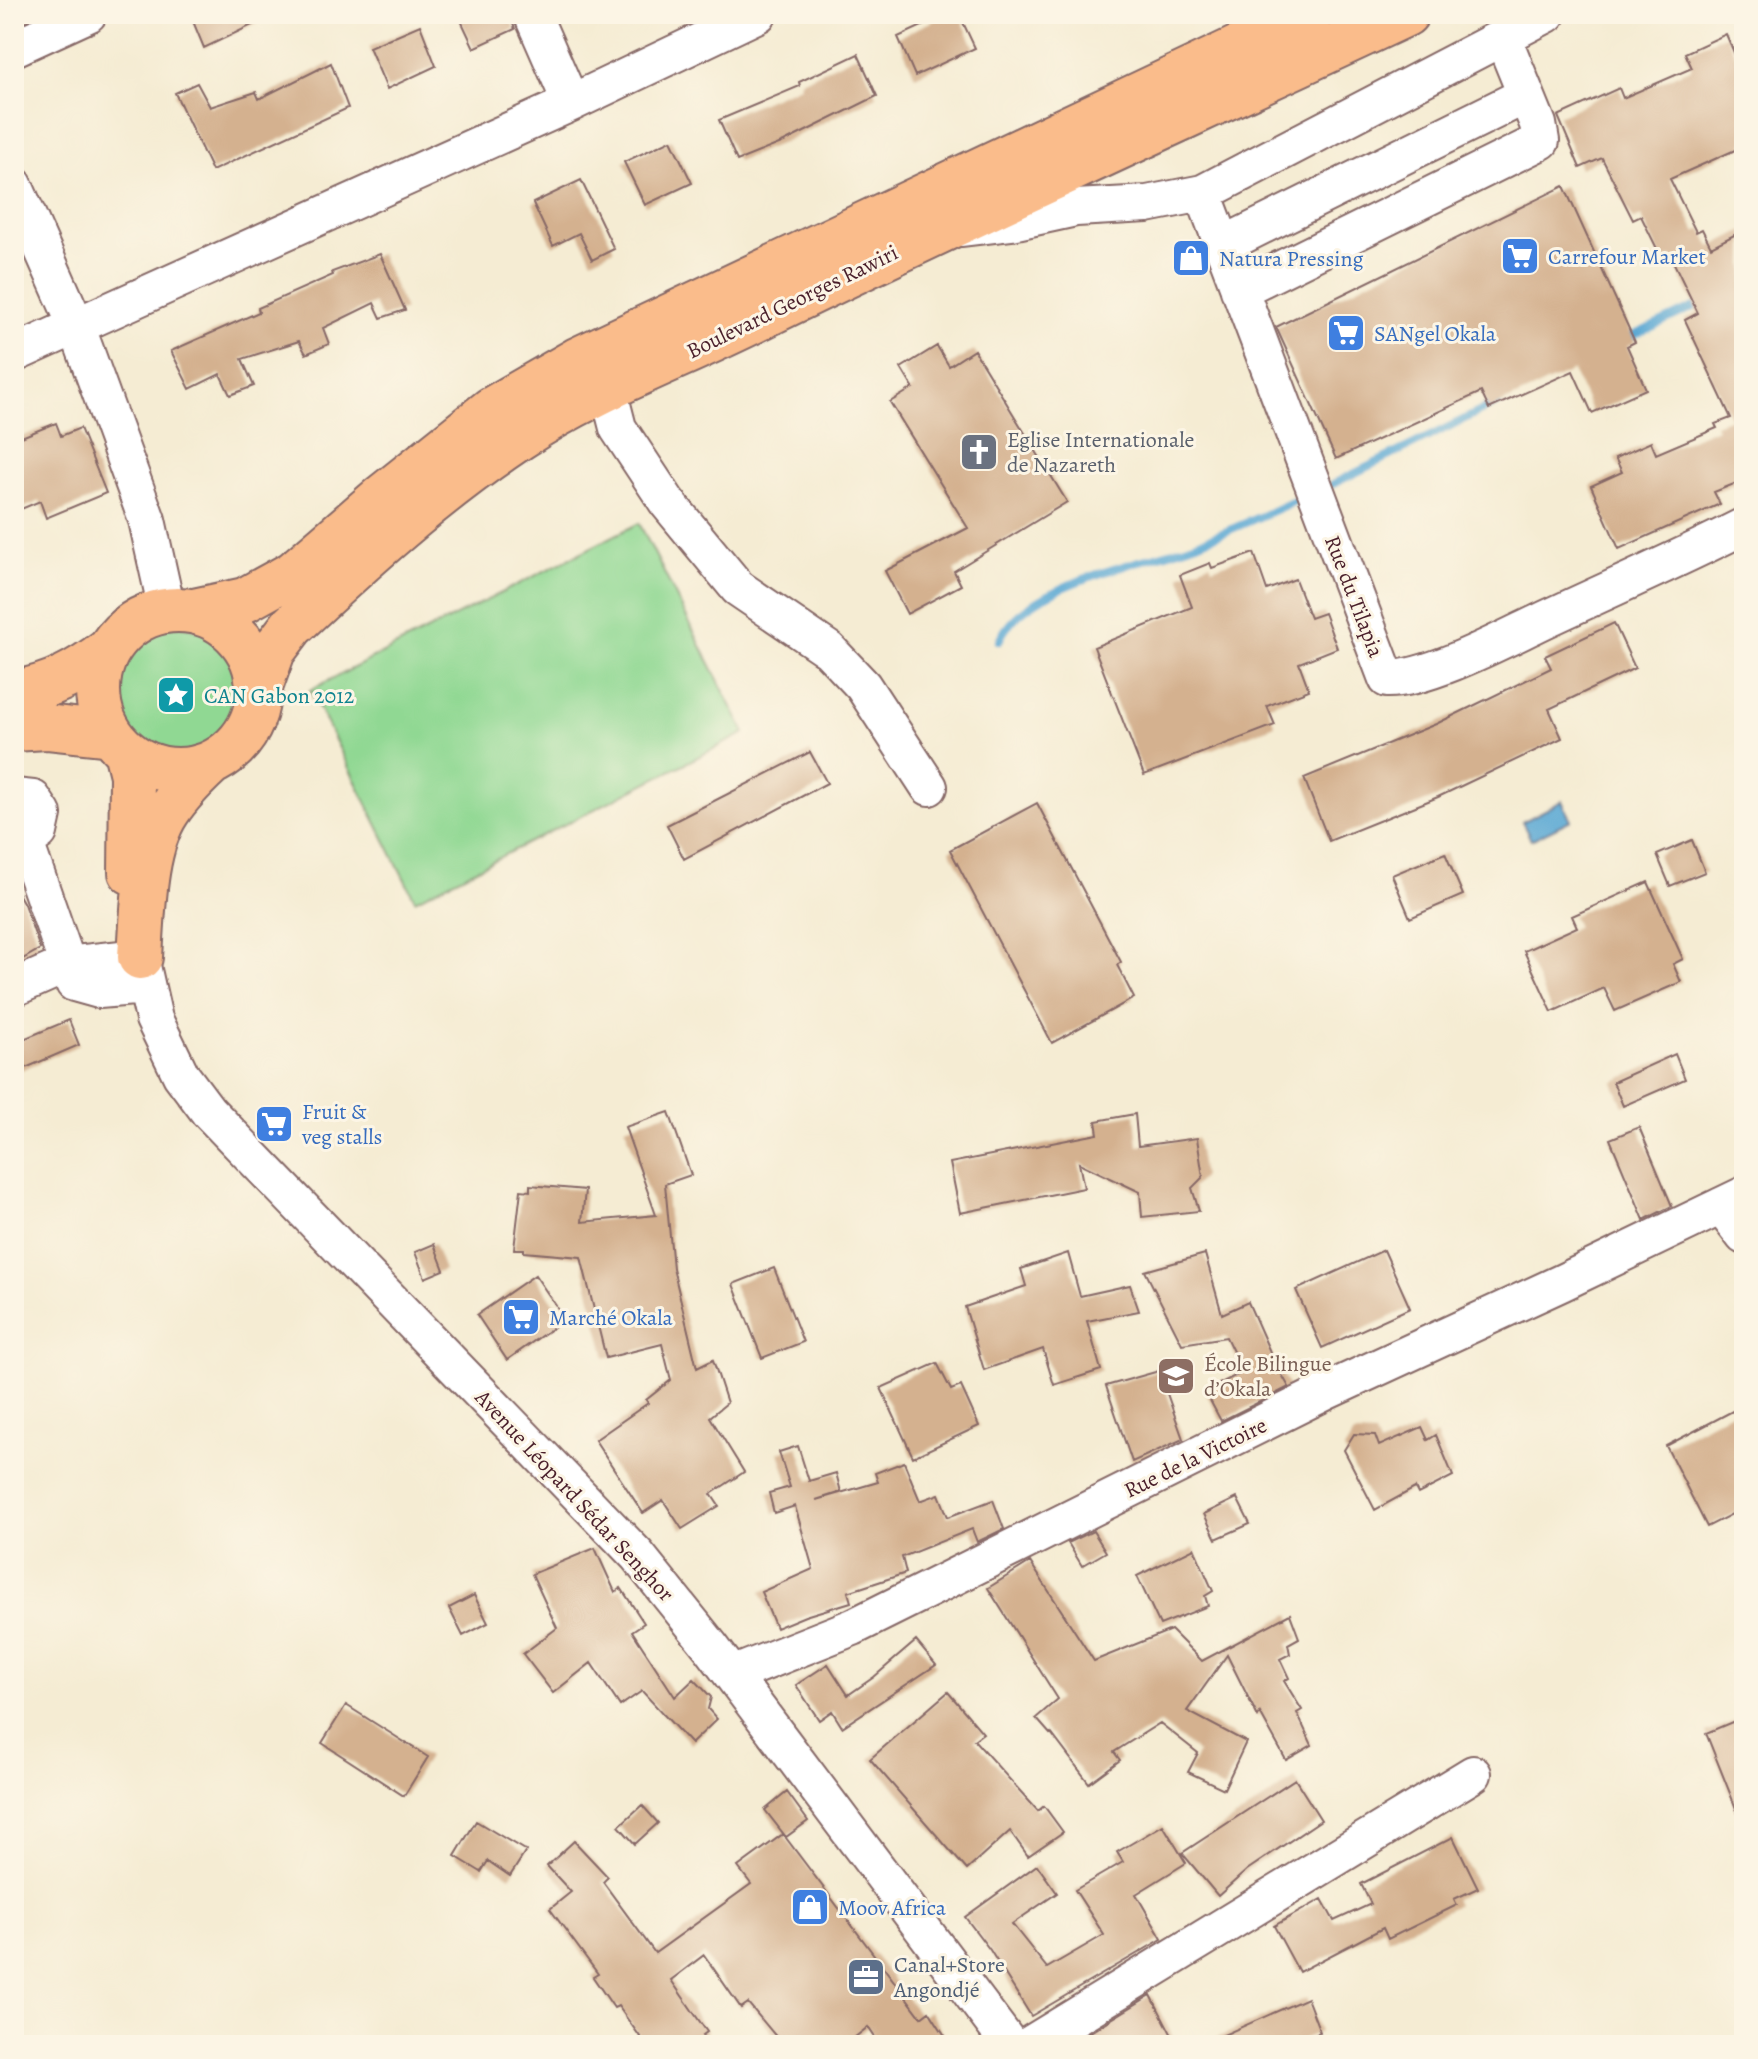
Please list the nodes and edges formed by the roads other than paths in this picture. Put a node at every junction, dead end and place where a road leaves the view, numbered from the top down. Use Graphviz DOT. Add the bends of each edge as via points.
graph roads {
  1 [pos="88,14"];
  2 [pos="532,14"];
  3 [pos="758,14"];
  4 [pos="1310,14"];
  5 [pos="1406,14"];
  6 [pos="1547,14"];
  7 [pos="1503,38"];
  8 [pos="14,48"];
  9 [pos="1526,95"];
  10 [pos="571,103"];
  11 [pos="14,185"];
  12 [pos="1203,193"];
  13 [pos="933,232"];
  14 [pos="1223,245"];
  15 [pos="1239,290"];
  16 [pos="76,325"];
  17 [pos="14,354"];
  18 [pos="608,389"];
  19 [pos="1744,526"];
  20 [pos="180,611"];
  21 [pos="109,649"];
  22 [pos="14,693"];
  23 [pos="258,693"];
  24 [pos="14,729"];
  25 [pos="118,742"];
  26 [pos="210,764"];
  27 [pos="929,787"];
  28 [pos="14,797"];
  29 [pos="19,840"];
  30 [pos="66,965"];
  31 [pos="143,972"];
  32 [pos="14,988"];
  33 [pos="1732,1201"];
  34 [pos="1744,1236"];
  35 [pos="732,1675"];
  36 [pos="1473,1774"];
  37 [pos="1010,2045"];
  38 [pos="1029,2045"];
  1 -- 8 [label="street"];
  2 -- 10 [label="street"];
  3 -- 10 [label="street"];
  4 -- 20 [label="main road, Boulevard Georges Rawiri" via="577,360 492,409 294,573 245,600"];
  5 -- 13 [label="main road, Boulevard Georges Rawiri"];
  6 -- 7 [label="street"];
  7 -- 9 [label="street"];
  7 -- 12 [label="street"];
  9 -- 14 [label="street"];
  9 -- 15 [label="street" via="1541,141"];
  10 -- 16 [label="street"];
  11 -- 16 [label="street"];
  12 -- 13 [label="street"];
  12 -- 14 [label="street, Rue du Tilapia"];
  13 -- 18 [label="main road, Boulevard Georges Rawiri"];
  14 -- 15 [label="street, Rue du Tilapia"];
  15 -- 19 [label="street, Rue du Tilapia" via="1387,679 1423,673"];
  16 -- 17 [label="street"];
  16 -- 20 [label="street"];
  18 -- 23 [label="main road, Boulevard Georges Rawiri" via="485,462 351,572 292,626 273,651"];
  18 -- 27 [label="street" via="618,428 667,502 738,588 829,650 863,686"];
  20 -- 21 [label="main road" via="144,617"];
  20 -- 23 [label="main road" via="220,622 241,641 254,666"];
  21 -- 22 [label="main road" via="68,677"];
  21 -- 25 [label="main road" via="98,691 102,714"];
  23 -- 26 [label="main road" via="244,735"];
  24 -- 25 [label="main road" via="46,727"];
  25 -- 26 [label="main road" via="145,763 166,769"];
  25 -- 31 [label="main road" via="132,775 131,919"];
  26 -- 31 [label="main road" via="166,813 159,833 143,895"];
  28 -- 29 [label="street" via="33,799 43,814 39,832"];
  29 -- 30 [label="street"];
  30 -- 31 [label="street"];
  30 -- 32 [label="street"];
  31 -- 35 [label="street, Avenue Léopard Sédar Senghor" via="167,1048 208,1111 616,1532"];
  33 -- 34 [label="street"];
  33 -- 35 [label="street, Rue de la Victoire" via="1327,1391 853,1627"];
  35 -- 37 [label="street, Avenue Léopard Sédar Senghor"];
  36 -- 38 [label="street"];
}
